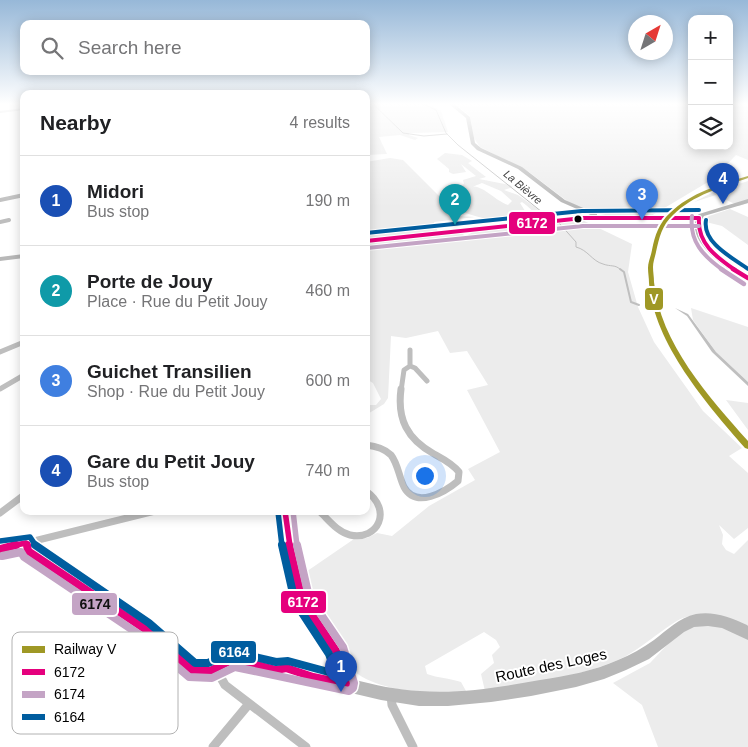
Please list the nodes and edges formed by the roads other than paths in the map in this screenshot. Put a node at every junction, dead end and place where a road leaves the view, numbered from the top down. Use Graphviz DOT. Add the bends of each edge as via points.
graph roads {
  1 [pos="472,138"];
  2 [pos="20,196"];
  3 [pos="0,200"];
  4 [pos="748,200"];
  5 [pos="700,217"];
  6 [pos="598,218"];
  7 [pos="9,220"];
  8 [pos="0,222"];
  9 [pos="370,241"];
  10 [pos="20,256"];
  11 [pos="0,259"];
  12 [pos="748,278"];
  13 [pos="20,344"];
  14 [pos="410,350"];
  15 [pos="0,352"];
  16 [pos="410,366"];
  17 [pos="20,376"];
  18 [pos="427,381"];
  19 [pos="0,389"];
  20 [pos="370,446"];
  21 [pos="370,496"];
  22 [pos="20,499"];
  23 [pos="0,513"];
  24 [pos="139,515"];
  25 [pos="285,515"];
  26 [pos="323,515"];
  27 [pos="26,543"];
  28 [pos="0,549"];
  29 [pos="148,632"];
  30 [pos="748,633"];
  31 [pos="178,659"];
  32 [pos="216,669"];
  33 [pos="347,684"];
  34 [pos="391,696"];
  35 [pos="248,705"];
  36 [pos="213,747"];
  37 [pos="306,747"];
  38 [pos="414,747"];
  1 -- 6 [label="street" via="479,149 520,168 563,201"];
  2 -- 3 [label="street"];
  4 -- 5 [label="street"];
  5 -- 6 [label="street"];
  5 -- 12 [label="street" via="696,226 700,239"];
  6 -- 9 [label="street"];
  7 -- 8 [label="street"];
  10 -- 11 [label="street"];
  13 -- 15 [label="street"];
  14 -- 16 [label="street"];
  16 -- 18 [label="street"];
  16 -- 20 [label="street" via="404,370 399,400 401,424 410,438 455,467 459,472 458,481 432,497 410,495 404,488 395,460 379,447"];
  17 -- 19 [label="street"];
  21 -- 26 [label="street" via="381,508 381,516 376,526 366,533 350,535"];
  22 -- 23 [label="street"];
  24 -- 27 [label="street"];
  25 -- 33 [label="street" via="302,600 336,651"];
  27 -- 28 [label="street"];
  27 -- 29 [label="street" via="34,555"];
  30 -- 34 [label="street, Route des Loges" via="729,624 693,621 638,656 592,675 470,698"];
  31 -- 32 [label="street" via="184,665 202,671"];
  32 -- 33 [label="street, Route des Loges" via="234,659 276,670 286,668 306,672 313,677"];
  32 -- 35 [label="street" via="225,685"];
  33 -- 34 [label="street, Route des Loges"];
  34 -- 38 [label="street"];
  35 -- 36 [label="street"];
  35 -- 37 [label="street"];
}
